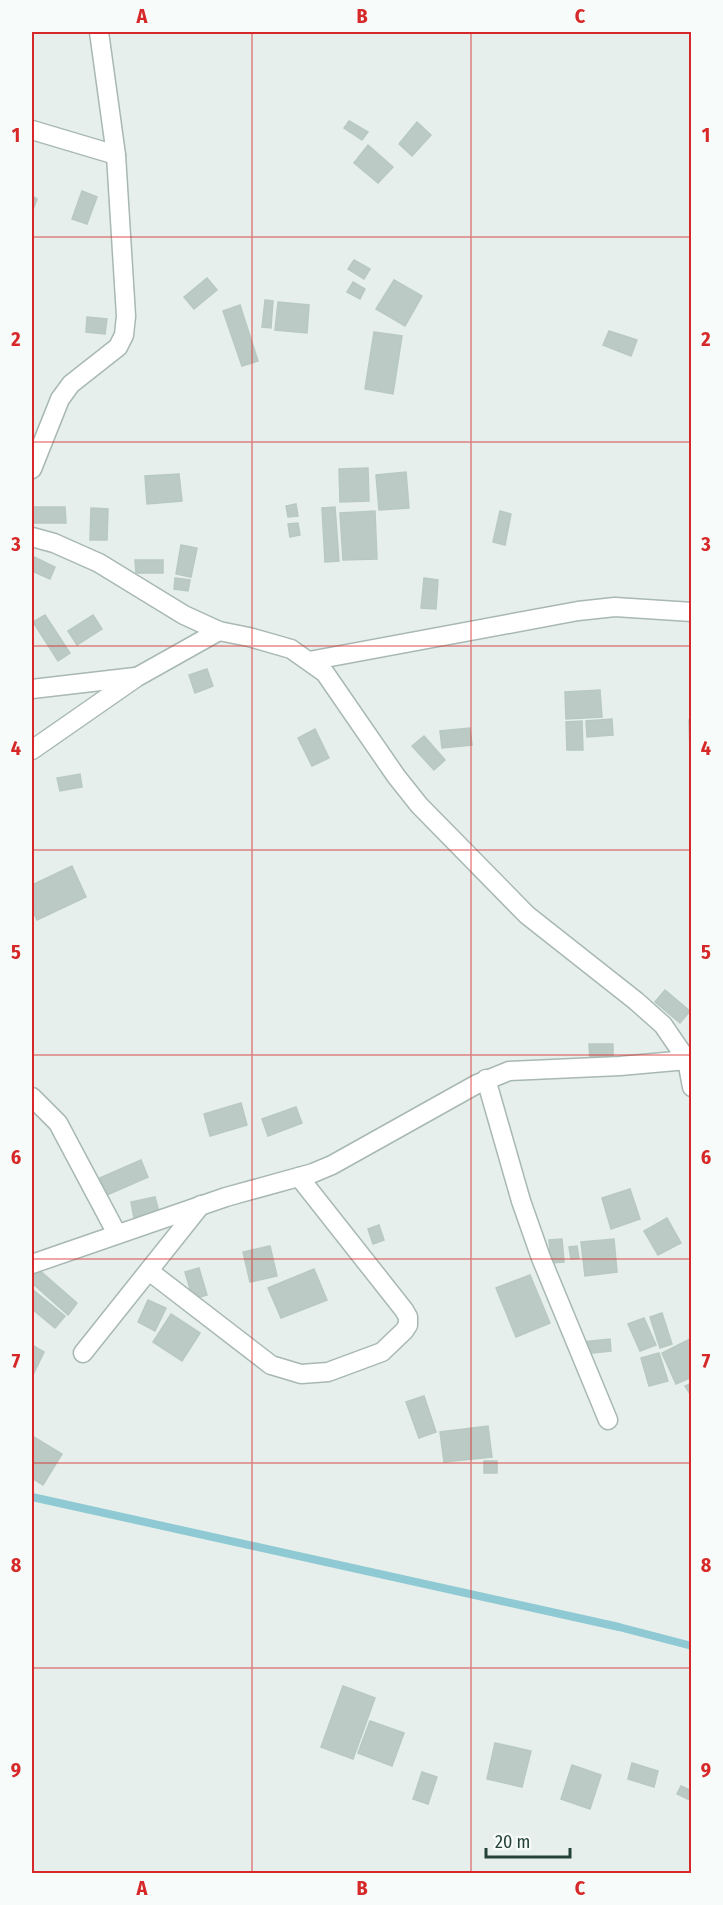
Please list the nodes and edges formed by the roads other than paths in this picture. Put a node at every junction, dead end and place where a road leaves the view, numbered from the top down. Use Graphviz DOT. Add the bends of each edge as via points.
graph roads {
  1 [pos="99,32"];
  2 [pos="32,129"];
  3 [pos="116,155"];
  4 [pos="32,469"];
  5 [pos="32,537"];
  6 [pos="692,612"];
  7 [pos="219,631"];
  8 [pos="309,661"];
  9 [pos="137,677"];
  10 [pos="32,689"];
  11 [pos="32,750"];
  12 [pos="689,1060"];
  13 [pos="486,1079"];
  14 [pos="692,1087"];
  15 [pos="32,1097"];
  16 [pos="299,1177"];
  17 [pos="201,1205"];
  18 [pos="117,1234"];
  19 [pos="32,1264"];
  20 [pos="148,1271"];
  21 [pos="83,1353"];
  22 [pos="608,1420"];
  1 -- 3 [label="street"];
  2 -- 3 [label="street"];
  3 -- 4 [label="street" via="124,335 118,347 71,384 60,399"];
  5 -- 7 [label="street" via="99,563 184,615"];
  6 -- 8 [label="street" via="615,607 578,611"];
  7 -- 8 [label="street" via="291,649"];
  7 -- 9 [label="street"];
  8 -- 12 [label="street" via="325,673 419,805 527,915 663,1025"];
  9 -- 10 [label="street"];
  9 -- 11 [label="street"];
  12 -- 13 [label="street" via="509,1071"];
  12 -- 14 [label="street"];
  13 -- 16 [label="street" via="332,1165"];
  13 -- 22 [label="street" via="520,1201"];
  15 -- 18 [label="street" via="58,1123"];
  16 -- 17 [label="street"];
  16 -- 20 [label="street" via="408,1317 404,1331 382,1352 314,1375 279,1368"];
  17 -- 18 [label="street"];
  17 -- 20 [label="street"];
  18 -- 19 [label="street"];
  20 -- 21 [label="street"];
}
